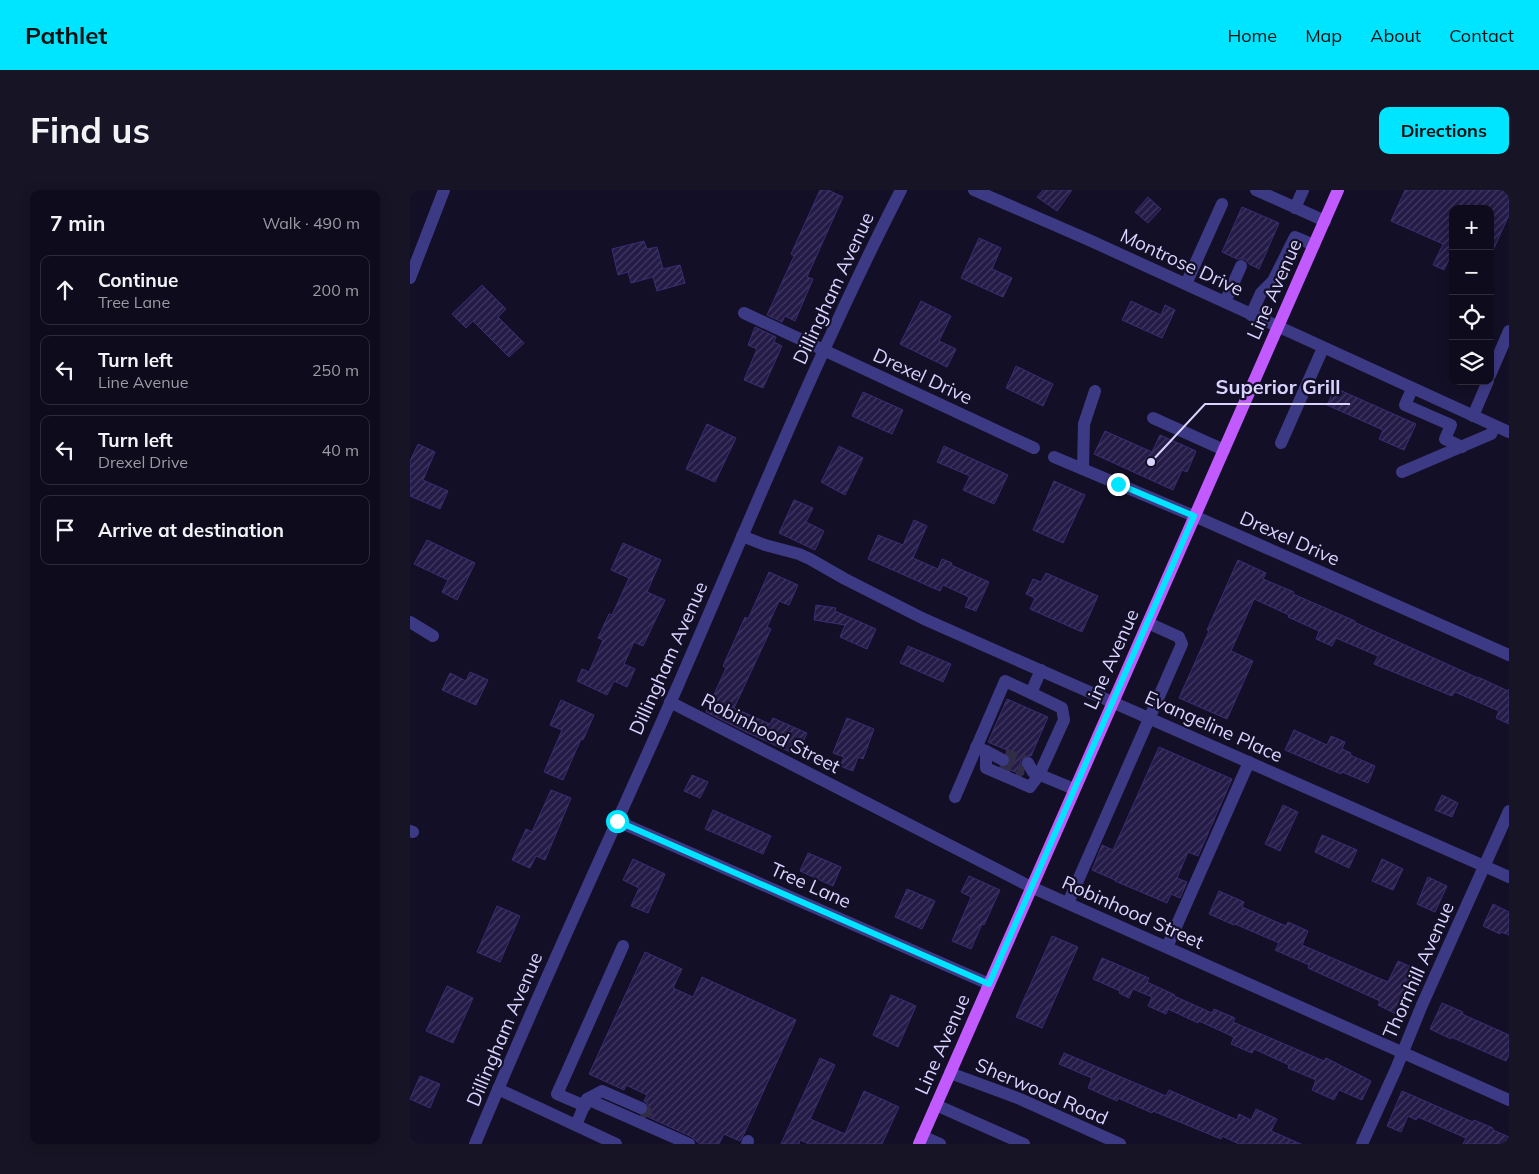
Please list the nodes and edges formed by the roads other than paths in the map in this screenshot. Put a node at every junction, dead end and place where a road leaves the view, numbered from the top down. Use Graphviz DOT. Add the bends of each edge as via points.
graph roads {
  1 [pos="444,190"];
  2 [pos="901,190"];
  3 [pos="974,190"];
  4 [pos="1256,190"];
  5 [pos="1303,190"];
  6 [pos="1338,190"];
  7 [pos="1222,204"];
  8 [pos="1295,208"];
  9 [pos="1325,221"];
  10 [pos="1314,245"];
  11 [pos="1241,266"];
  12 [pos="410,278"];
  13 [pos="1186,284"];
  14 [pos="1225,302"];
  15 [pos="744,313"];
  16 [pos="1251,315"];
  17 [pos="1278,328"];
  18 [pos="1509,331"];
  19 [pos="1323,348"];
  20 [pos="824,350"];
  21 [pos="1494,366"];
  22 [pos="1486,385"];
  23 [pos="1412,388"];
  24 [pos="1095,391"];
  25 [pos="1473,416"];
  26 [pos="1153,418"];
  27 [pos="1495,426"];
  28 [pos="1509,432"];
  29 [pos="1281,443"];
  30 [pos="1462,447"];
  31 [pos="1034,448"];
  32 [pos="1224,450"];
  33 [pos="1054,457"];
  34 [pos="1083,470"];
  35 [pos="1402,472"];
  36 [pos="1194,516"];
  37 [pos="742,536"];
  38 [pos="410,622"];
  39 [pos="1148,623"];
  40 [pos="433,636"];
  41 [pos="1509,655"];
  42 [pos="1041,670"];
  43 [pos="1031,693"];
  44 [pos="670,702"];
  45 [pos="1113,702"];
  46 [pos="1149,718"];
  47 [pos="994,755"];
  48 [pos="1249,762"];
  49 [pos="1030,771"];
  50 [pos="1074,789"];
  51 [pos="955,797"];
  52 [pos="1509,811"];
  53 [pos="617,821"];
  54 [pos="1484,866"];
  55 [pos="1509,878"];
  56 [pos="1032,887"];
  57 [pos="1068,904"];
  58 [pos="623,946"];
  59 [pos="1167,947"];
  60 [pos="989,984"];
  61 [pos="1403,1052"];
  62 [pos="950,1073"];
  63 [pos="498,1089"];
  64 [pos="557,1094"];
  65 [pos="1509,1100"];
  66 [pos="586,1103"];
  67 [pos="936,1105"];
  68 [pos="641,1108"];
  69 [pos="548,1113"];
  70 [pos="576,1126"];
  71 [pos="920,1140"];
  72 [pos="475,1144"];
  73 [pos="616,1144"];
  74 [pos="690,1144"];
  75 [pos="940,1144"];
  76 [pos="1024,1144"];
  77 [pos="1120,1144"];
  78 [pos="1362,1144"];
  1 -- 12 [label="street"];
  2 -- 20 [label="street, Dillingham Avenue"];
  3 -- 13 [label="street, Montrose Drive"];
  4 -- 8 [label="street"];
  5 -- 8 [label="street"];
  6 -- 9 [label="main road, Line Avenue"];
  7 -- 13 [label="street"];
  8 -- 9 [label="street"];
  9 -- 10 [label="main road, Line Avenue"];
  10 -- 16 [label="street" via="1295,236 1274,281 1261,293"];
  10 -- 17 [label="main road, Line Avenue"];
  11 -- 14 [label="street"];
  13 -- 14 [label="street, Montrose Drive"];
  14 -- 16 [label="street, Montrose Drive"];
  15 -- 20 [label="street, Drexel Drive"];
  16 -- 17 [label="street, Montrose Drive"];
  17 -- 19 [label="street, Montrose Drive"];
  17 -- 32 [label="main road, Line Avenue"];
  18 -- 21 [label="street"];
  19 -- 23 [label="street, Montrose Drive"];
  19 -- 29 [label="street"];
  20 -- 31 [label="street, Drexel Drive"];
  20 -- 37 [label="street, Dillingham Avenue"];
  22 -- 25 [label="street"];
  23 -- 25 [label="street, Montrose Drive"];
  23 -- 30 [label="street" via="1405,404 1451,425 1445,438"];
  24 -- 34 [label="street" via="1084,424"];
  25 -- 27 [label="street, Montrose Drive"];
  26 -- 32 [label="street"];
  27 -- 28 [label="street, Montrose Drive"];
  27 -- 30 [label="street" via="1491,434"];
  30 -- 35 [label="street"];
  32 -- 36 [label="main road, Line Avenue"];
  33 -- 34 [label="street, Drexel Drive"];
  34 -- 36 [label="street, Drexel Drive"];
  36 -- 39 [label="main road, Line Avenue"];
  36 -- 41 [label="street, Drexel Drive"];
  37 -- 42 [label="street, Evangeline Place" via="799,554 885,600"];
  37 -- 44 [label="street, Dillingham Avenue"];
  38 -- 40 [label="street"];
  39 -- 45 [label="main road, Line Avenue"];
  39 -- 46 [label="street" via="1179,637 1182,644"];
  42 -- 43 [label="street"];
  42 -- 45 [label="street, Evangeline Place"];
  43 -- 47 [label="street" via="1005,681"];
  43 -- 49 [label="street" via="1062,708 1064,720"];
  44 -- 53 [label="street, Dillingham Avenue"];
  44 -- 56 [label="street, Robinhood Street"];
  45 -- 46 [label="street, Evangeline Place"];
  45 -- 50 [label="main road, Line Avenue"];
  46 -- 48 [label="street, Evangeline Place"];
  46 -- 57 [label="street"];
  47 -- 49 [label="street" via="986,768 1030,787"];
  47 -- 51 [label="street"];
  48 -- 54 [label="street, Evangeline Place"];
  48 -- 59 [label="street"];
  49 -- 50 [label="street"];
  50 -- 56 [label="main road, Line Avenue"];
  52 -- 54 [label="street, Thornhill Avenue"];
  53 -- 60 [label="street, Tree Lane"];
  53 -- 63 [label="street, Dillingham Avenue"];
  54 -- 55 [label="street, Evangeline Place"];
  54 -- 61 [label="street, Thornhill Avenue"];
  56 -- 57 [label="street, Robinhood Street"];
  56 -- 60 [label="main road, Line Avenue"];
  57 -- 59 [label="street, Robinhood Street"];
  58 -- 64 [label="street"];
  59 -- 61 [label="street, Robinhood Street"];
  60 -- 62 [label="main road, Line Avenue"];
  61 -- 65 [label="street, Robinhood Street"];
  61 -- 78 [label="street, Thornhill Avenue"];
  62 -- 67 [label="main road, Line Avenue"];
  62 -- 77 [label="street, Sherwood Road" via="1020,1099"];
  63 -- 69 [label="street"];
  63 -- 72 [label="street, Dillingham Avenue"];
  64 -- 66 [label="street"];
  64 -- 69 [label="street"];
  66 -- 68 [label="street" via="602,1092"];
  66 -- 70 [label="street"];
  66 -- 74 [label="street" via="649,1123"];
  67 -- 71 [label="main road, Line Avenue"];
  67 -- 76 [label="street"];
  69 -- 70 [label="street"];
  70 -- 73 [label="street"];
  71 -- 75 [label="street"];
}
